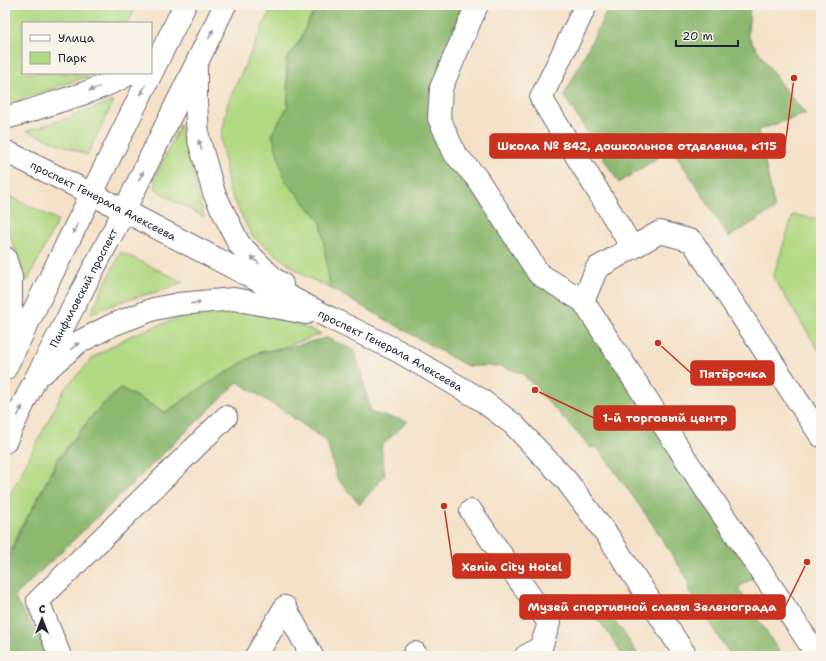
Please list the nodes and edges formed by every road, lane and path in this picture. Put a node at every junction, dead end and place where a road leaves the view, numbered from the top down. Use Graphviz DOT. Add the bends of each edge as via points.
graph roads {
  1 [pos="185,5"];
  2 [pos="225,5"];
  3 [pos="477,5"];
  4 [pos="586,5"];
  5 [pos="157,53"];
  6 [pos="196,63"];
  7 [pos="152,64"];
  8 [pos="128,74"];
  9 [pos="147,74"];
  10 [pos="5,118"];
  11 [pos="5,152"];
  12 [pos="92,194"];
  13 [pos="124,210"];
  14 [pos="632,247"];
  15 [pos="5,258"];
  16 [pos="583,301"];
  17 [pos="330,318"];
  18 [pos="5,342"];
  19 [pos="5,369"];
  20 [pos="35,380"];
  21 [pos="226,417"];
  22 [pos="821,436"];
  23 [pos="5,442"];
  24 [pos="471,511"];
  25 [pos="60,656"];
  26 [pos="256,656"];
  27 [pos="312,656"];
  28 [pos="526,656"];
  29 [pos="686,656"];
  30 [pos="818,656"];
  1 -- 5 [label="main road"];
  6 -- 2 [label="main road, Панфиловский проспект, one-way"];
  3 -- 16 [label="main road" via="441,88 439,118 455,154 476,177 539,274"];
  4 -- 14 [label="main road" via="541,98"];
  5 -- 7 [label="main road, one-way"];
  13 -- 6 [label="main road, Панфиловский проспект, one-way"];
  17 -- 6 [label="main road, one-way" via="274,279 239,244 214,193 198,137"];
  8 -- 10 [label="main road, one-way" via="96,89"];
  9 -- 12 [label="main road, one-way"];
  11 -- 12 [label="main road, проспект Генерала Алексеева"];
  12 -- 13 [label="main road, проспект Генерала Алексеева"];
  12 -- 19 [label="main road, one-way"];
  13 -- 17 [label="main road, проспект Генерала Алексеева"];
  13 -- 20 [label="main road, Панфиловский проспект"];
  14 -- 16 [label="main road" via="597,268"];
  14 -- 22 [label="main road" via="660,232 692,241"];
  15 -- 18 [label="main road" via="11,276 11,312"];
  16 -- 30 [label="main road"];
  20 -- 17 [label="main road, one-way" via="79,342 112,325 154,309 234,299"];
  17 -- 29 [label="main road, проспект Генерала Алексеева" via="398,351 480,399 512,424 566,480 597,521"];
  23 -- 20 [label="main road, Панфиловский проспект, one-way"];
  21 -- 25 [label="main road" via="38,601"];
  24 -- 28 [label="main road" via="548,623 541,647"];
  26 -- 27 [label="main road" via="285,607"];
}
